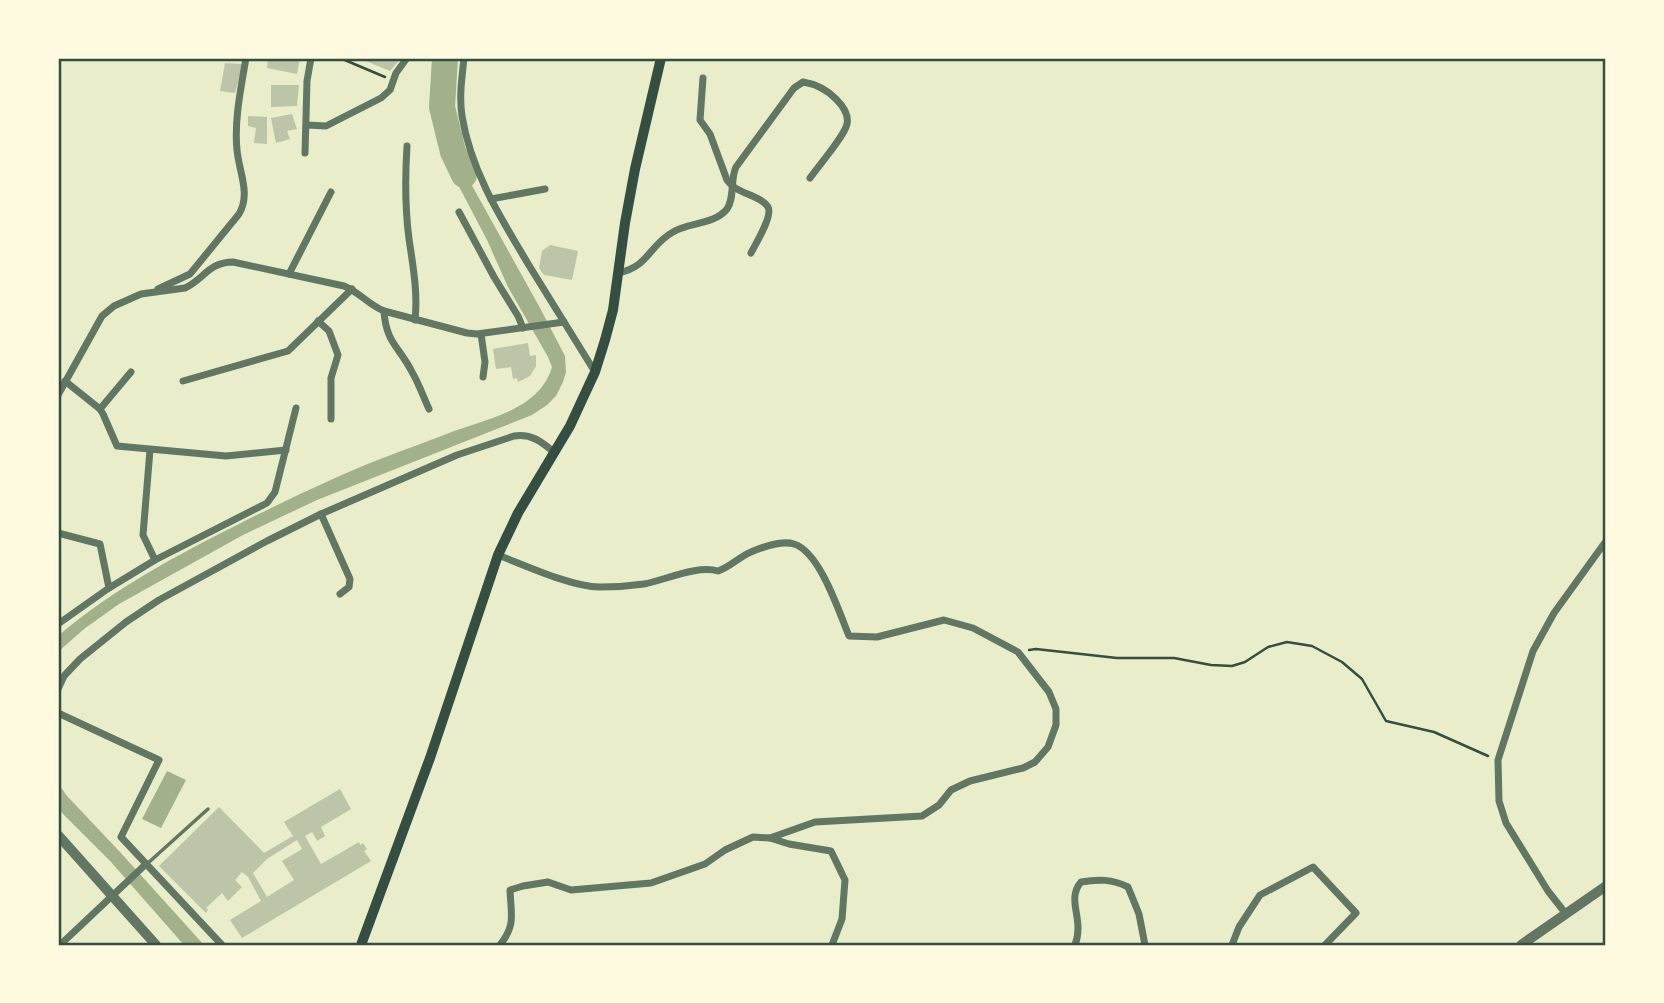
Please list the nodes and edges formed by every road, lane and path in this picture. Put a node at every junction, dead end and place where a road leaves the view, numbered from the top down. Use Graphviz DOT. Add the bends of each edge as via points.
graph roads {
  1 [pos="246,58"];
  2 [pos="311,58"];
  3 [pos="340,58"];
  4 [pos="407,58"];
  5 [pos="464,58"];
  6 [pos="661,58"];
  7 [pos="702,78"];
  8 [pos="393,80"];
  9 [pos="307,125"];
  10 [pos="407,146"];
  11 [pos="305,153"];
  12 [pos="810,178"];
  13 [pos="732,187"];
  14 [pos="545,189"];
  15 [pos="331,192"];
  16 [pos="491,198"];
  17 [pos="459,212"];
  18 [pos="751,253"];
  19 [pos="618,273"];
  20 [pos="289,274"];
  21 [pos="352,289"];
  22 [pos="151,292"];
  23 [pos="384,311"];
  24 [pos="415,320"];
  25 [pos="318,321"];
  26 [pos="564,322"];
  27 [pos="526,328"];
  28 [pos="481,334"];
  29 [pos="131,372"];
  30 [pos="595,372"];
  31 [pos="484,377"];
  32 [pos="183,381"];
  33 [pos="65,382"];
  34 [pos="58,395"];
  35 [pos="296,408"];
  36 [pos="100,409"];
  37 [pos="429,409"];
  38 [pos="331,419"];
  39 [pos="150,450"];
  40 [pos="286,450"];
  41 [pos="555,453"];
  42 [pos="321,514"];
  43 [pos="58,533"];
  44 [pos="1606,541"];
  45 [pos="498,555"];
  46 [pos="155,560"];
  47 [pos="109,588"];
  48 [pos="341,594"];
  49 [pos="58,624"];
  50 [pos="1018,652"];
  51 [pos="58,689"];
  52 [pos="58,713"];
  53 [pos="1498,760"];
  54 [pos="208,809"];
  55 [pos="58,835"];
  56 [pos="770,838"];
  57 [pos="144,867"];
  58 [pos="1606,886"];
  59 [pos="117,893"];
  60 [pos="1566,914"];
  61 [pos="58,933"];
  62 [pos="62,943"];
  63 [pos="156,945"];
  64 [pos="222,945"];
  65 [pos="361,945"];
  66 [pos="500,945"];
  67 [pos="832,945"];
  68 [pos="1075,945"];
  69 [pos="1145,945"];
  70 [pos="1232,945"];
  71 [pos="1325,945"];
  72 [pos="1521,945"];
  1 -- 22 [label="street" via="236,133 244,206 190,274"];
  2 -- 9 [label="street"];
  3 -- 8 [label="path"];
  4 -- 8 [label="street"];
  5 -- 16 [label="street" via="460,85 463,119"];
  6 -- 19 [label="main road" via="635,169"];
  7 -- 13 [label="street" via="700,120"];
  8 -- 9 [label="street" via="382,98 326,126"];
  9 -- 11 [label="street"];
  10 -- 24 [label="street" via="405,186"];
  12 -- 13 [label="street" via="844,133 847,118 832,95 803,82 793,88 736,167"];
  13 -- 18 [label="street" via="763,201 770,211"];
  13 -- 19 [label="street" via="724,212 673,231 642,263"];
  14 -- 16 [label="street"];
  15 -- 20 [label="street"];
  16 -- 26 [label="street"];
  17 -- 27 [label="street"];
  19 -- 30 [label="main road" via="613,310"];
  20 -- 21 [label="street"];
  20 -- 22 [label="street" via="227,262 210,268 185,288"];
  21 -- 23 [label="street"];
  21 -- 25 [label="street"];
  22 -- 33 [label="street" via="124,301 102,316"];
  23 -- 24 [label="street"];
  23 -- 37 [label="street" via="388,335 412,371"];
  24 -- 28 [label="street"];
  25 -- 32 [label="street" via="288,351"];
  25 -- 38 [label="street" via="329,331 338,355 331,378"];
  26 -- 27 [label="street"];
  26 -- 30 [label="street"];
  27 -- 28 [label="street"];
  28 -- 31 [label="street"];
  29 -- 36 [label="street"];
  30 -- 41 [label="main road"];
  33 -- 34 [label="street"];
  33 -- 36 [label="street"];
  35 -- 40 [label="street"];
  36 -- 39 [label="street" via="117,446"];
  39 -- 40 [label="street" via="226,456"];
  39 -- 46 [label="street" via="143,535"];
  40 -- 46 [label="street" via="275,492 267,503"];
  41 -- 42 [label="street" via="531,436 514,436 457,455"];
  41 -- 45 [label="main road"];
  42 -- 48 [label="street" via="350,579"];
  42 -- 51 [label="street" via="159,600 80,659"];
  43 -- 47 [label="street" via="100,544"];
  44 -- 53 [label="street" via="1553,613 1533,651"];
  45 -- 50 [label="street" via="597,588 718,571 748,553 794,544 810,553 821,571 849,636 877,637 944,620 973,628"];
  45 -- 65 [label="main road"];
  46 -- 47 [label="street"];
  47 -- 49 [label="street"];
  50 -- 53 [label="path" via="1036,649 1117,658 1174,658 1232,666 1287,642 1312,646 1362,679 1386,721 1434,732"];
  50 -- 56 [label="street" via="1049,692 1056,709 1048,747 1035,762 951,790 922,816 816,822"];
  52 -- 57 [label="street" via="159,760 121,837"];
  53 -- 60 [label="street" via="1499,801 1506,823"];
  54 -- 57 [label="lane"];
  55 -- 59 [label="street"];
  56 -- 66 [label="street" via="753,837 705,864 652,883 571,890 548,882 510,890 511,925"];
  56 -- 67 [label="street" via="831,851 845,880 842,919"];
  57 -- 59 [label="street"];
  57 -- 64 [label="street"];
  58 -- 60 [label="street"];
  59 -- 62 [label="street"];
  59 -- 63 [label="street"];
  60 -- 72 [label="street"];
  61 -- 62 [label="lane"];
  68 -- 69 [label="street" via="1075,889 1081,882 1098,879 1128,887"];
  70 -- 71 [label="street" via="1260,895 1313,867 1356,913"];
}
